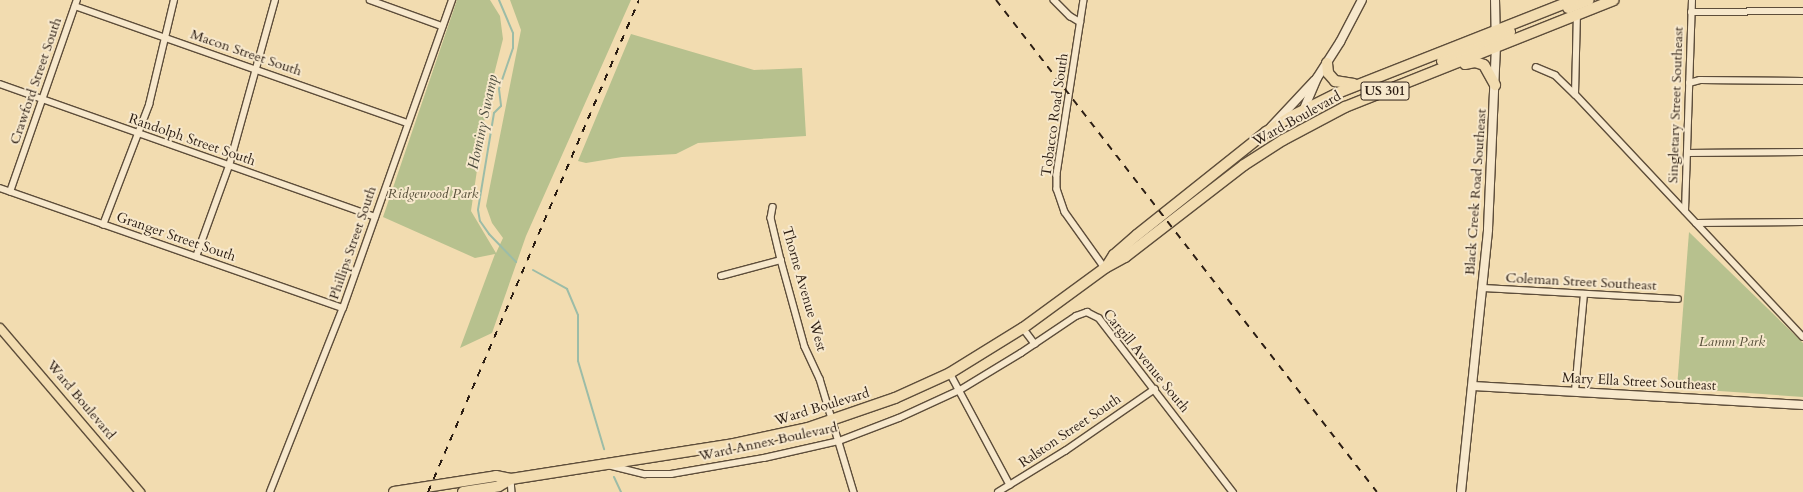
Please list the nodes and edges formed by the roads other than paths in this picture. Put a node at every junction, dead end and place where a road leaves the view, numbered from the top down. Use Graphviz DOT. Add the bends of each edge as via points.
graph roads {
  1 [pos="77,0"];
  2 [pos="174,0"];
  3 [pos="275,0"];
  4 [pos="370,0"];
  5 [pos="452,0"];
  6 [pos="1054,0"];
  7 [pos="1084,0"];
  8 [pos="1362,0"];
  9 [pos="1495,0"];
  10 [pos="1574,0"];
  11 [pos="1589,0"];
  12 [pos="1614,0"];
  13 [pos="1692,0"];
  14 [pos="75,6"];
  15 [pos="1803,11"];
  16 [pos="1691,12"];
  17 [pos="1577,14"];
  18 [pos="1080,22"];
  19 [pos="442,26"];
  20 [pos="1496,38"];
  21 [pos="166,39"];
  22 [pos="1327,63"];
  23 [pos="1445,66"];
  24 [pos="1536,67"];
  25 [pos="256,69"];
  26 [pos="1317,78"];
  27 [pos="1803,81"];
  28 [pos="1689,83"];
  29 [pos="0,84"];
  30 [pos="1358,85"];
  31 [pos="1495,85"];
  32 [pos="1574,94"];
  33 [pos="43,99"];
  34 [pos="1362,100"];
  35 [pos="1302,111"];
  36 [pos="408,123"];
  37 [pos="1266,132"];
  38 [pos="139,134"];
  39 [pos="1289,136"];
  40 [pos="1687,152"];
  41 [pos="1803,152"];
  42 [pos="229,166"];
  43 [pos="0,188"];
  44 [pos="10,192"];
  45 [pos="773,207"];
  46 [pos="1685,211"];
  47 [pos="375,217"];
  48 [pos="1803,222"];
  49 [pos="1696,223"];
  50 [pos="103,224"];
  51 [pos="196,257"];
  52 [pos="781,260"];
  53 [pos="1105,268"];
  54 [pos="721,276"];
  55 [pos="1482,288"];
  56 [pos="1584,294"];
  57 [pos="1678,299"];
  58 [pos="343,308"];
  59 [pos="0,328"];
  60 [pos="1023,328"];
  61 [pos="1803,337"];
  62 [pos="1035,344"];
  63 [pos="950,373"];
  64 [pos="1473,386"];
  65 [pos="1155,389"];
  66 [pos="960,390"];
  67 [pos="1575,392"];
  68 [pos="1803,405"];
  69 [pos="833,421"];
  70 [pos="839,441"];
  71 [pos="605,464"];
  72 [pos="511,479"];
  73 [pos="1010,485"];
  74 [pos="140,492"];
  75 [pos="270,492"];
  76 [pos="394,492"];
  77 [pos="463,492"];
  78 [pos="512,492"];
  79 [pos="854,492"];
  80 [pos="998,492"];
  81 [pos="1234,492"];
  82 [pos="1461,492"];
  1 -- 14 [label="street, Crawford Street South"];
  2 -- 21 [label="street"];
  3 -- 25 [label="street"];
  4 -- 19 [label="street"];
  5 -- 19 [label="street, Phillips Street South"];
  6 -- 18 [label="street"];
  7 -- 18 [label="street, Tobacco Road South"];
  8 -- 22 [label="street"];
  9 -- 20 [label="street, Black Creek Road Southeast"];
  10 -- 20 [label="highway, Ward Boulevard / US 301"];
  11 -- 20 [label="highway"];
  12 -- 17 [label="highway, Ward Boulevard / US 301"];
  13 -- 16 [label="street, Singletary Street Southeast"];
  14 -- 21 [label="street, Macon Street South"];
  14 -- 33 [label="street, Crawford Street South"];
  15 -- 16 [label="street"];
  16 -- 28 [label="street, Singletary Street Southeast"];
  17 -- 20 [label="highway, Ward Boulevard / US 301"];
  17 -- 32 [label="street"];
  18 -- 53 [label="street, Tobacco Road South" via="1057,189 1065,212"];
  19 -- 36 [label="street, Phillips Street South"];
  20 -- 23 [label="highway, Ward Boulevard / US 301"];
  20 -- 30 [label="highway, Ward Boulevard / US 301"];
  20 -- 31 [label="street, Black Creek Road Southeast"];
  20 -- 34 [label="highway" via="1402,77"];
  21 -- 25 [label="street, Macon Street South"];
  21 -- 38 [label="street"];
  22 -- 26 [label="street"];
  22 -- 30 [label="highway" via="1328,73 1335,81"];
  23 -- 31 [label="highway" via="1455,68 1469,62 1480,63 1488,70"];
  23 -- 34 [label="highway, Ward Boulevard / US 301"];
  24 -- 32 [label="street" via="1555,75"];
  25 -- 36 [label="street, Macon Street South"];
  25 -- 42 [label="street"];
  26 -- 35 [label="street"];
  26 -- 37 [label="street" via="1298,95"];
  27 -- 28 [label="street" via="1700,80"];
  28 -- 40 [label="street, Singletary Street Southeast"];
  29 -- 33 [label="street, Randolph Street South"];
  30 -- 35 [label="highway, Ward Boulevard / US 301"];
  31 -- 55 [label="street, Black Creek Road Southeast" via="1488,229"];
  32 -- 46 [label="street"];
  33 -- 38 [label="street, Randolph Street South"];
  33 -- 44 [label="street, Crawford Street South"];
  34 -- 39 [label="highway, Ward Boulevard / US 301"];
  35 -- 37 [label="highway, Ward Boulevard / US 301"];
  35 -- 39 [label="highway"];
  36 -- 47 [label="street, Phillips Street South"];
  37 -- 53 [label="highway, Ward Boulevard / US 301" via="1137,235 1114,255"];
  38 -- 42 [label="street, Randolph Street South"];
  38 -- 50 [label="street"];
  39 -- 53 [label="highway, Ward Boulevard / US 301" via="1244,165 1125,257"];
  40 -- 41 [label="street"];
  40 -- 46 [label="street, Singletary Street Southeast"];
  42 -- 47 [label="street, Randolph Street South"];
  42 -- 51 [label="street"];
  43 -- 44 [label="street, Granger Street South"];
  44 -- 50 [label="street, Granger Street South"];
  45 -- 52 [label="street, Thorne Avenue West" via="771,218"];
  46 -- 49 [label="street"];
  47 -- 58 [label="street, Phillips Street South"];
  48 -- 49 [label="street"];
  49 -- 61 [label="street"];
  50 -- 51 [label="street, Granger Street South"];
  51 -- 58 [label="street, Granger Street South"];
  52 -- 54 [label="street"];
  52 -- 69 [label="street, Thorne Avenue West" via="806,347 820,379"];
  53 -- 60 [label="highway, Ward Boulevard"];
  55 -- 56 [label="street, Coleman Street Southeast"];
  55 -- 64 [label="street, Black Creek Road Southeast"];
  56 -- 57 [label="street, Coleman Street Southeast"];
  56 -- 67 [label="street"];
  58 -- 75 [label="street, Phillips Street South"];
  59 -- 74 [label="main road, Ward Boulevard"];
  60 -- 62 [label="street"];
  60 -- 63 [label="highway, Ward Boulevard"];
  62 -- 65 [label="street, Cargill Avenue South" via="1076,316 1093,313"];
  62 -- 66 [label="street, Ward Annex Boulevard"];
  63 -- 66 [label="street"];
  63 -- 69 [label="highway, Ward Boulevard"];
  64 -- 67 [label="street, Mary Ella Street Southeast"];
  64 -- 82 [label="street, Black Creek Road Southeast"];
  65 -- 73 [label="street, Ralston Street South" via="1065,451"];
  65 -- 81 [label="street, Cargill Avenue South"];
  66 -- 70 [label="street, Ward Annex Boulevard" via="899,418"];
  66 -- 73 [label="street"];
  67 -- 68 [label="street, Mary Ella Street Southeast"];
  69 -- 70 [label="street, Thorne Avenue West"];
  69 -- 71 [label="highway, Ward Boulevard" via="763,438"];
  70 -- 71 [label="street, Ward Annex Boulevard" via="764,458 671,474 645,474"];
  70 -- 79 [label="street, Thorne Avenue West"];
  71 -- 72 [label="highway, Ward Boulevard"];
  72 -- 76 [label="highway, Ward Boulevard" via="496,476"];
  72 -- 77 [label="highway, Ward Boulevard" via="499,486"];
  72 -- 78 [label="street"];
  73 -- 80 [label="street, Ralston Street South"];
}
